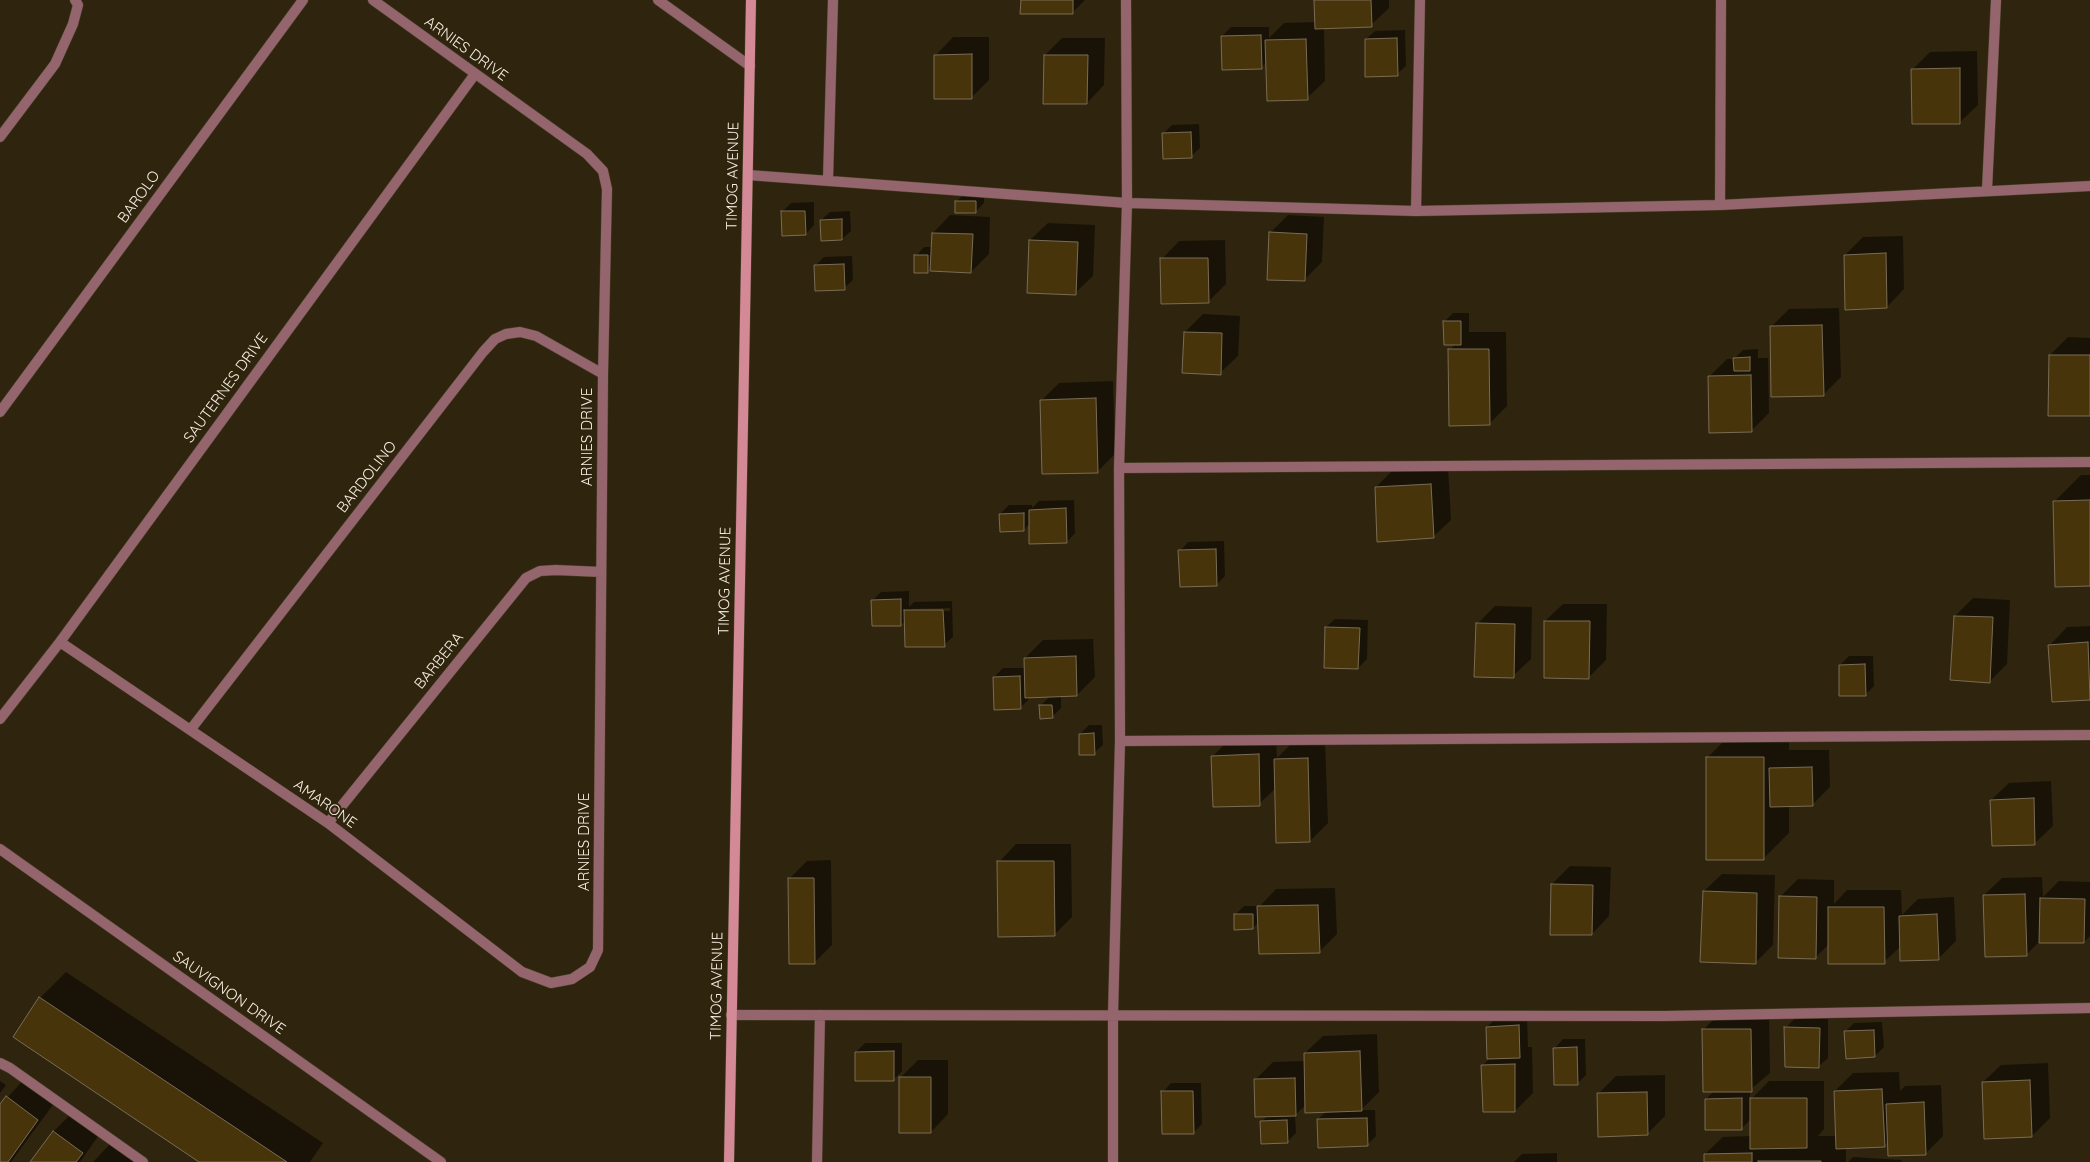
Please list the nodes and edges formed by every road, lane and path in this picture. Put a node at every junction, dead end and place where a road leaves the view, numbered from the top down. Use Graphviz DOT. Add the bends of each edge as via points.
graph roads {
  1 [pos="75,0"];
  2 [pos="303,0"];
  3 [pos="373,0"];
  4 [pos="658,0"];
  5 [pos="751,0"];
  6 [pos="833,0"];
  7 [pos="1126,0"];
  8 [pos="1420,0"];
  9 [pos="1721,0"];
  10 [pos="1996,0"];
  11 [pos="750,66"];
  12 [pos="475,74"];
  13 [pos="0,137"];
  14 [pos="748,175"];
  15 [pos="828,180"];
  16 [pos="2090,186"];
  17 [pos="1987,190"];
  18 [pos="1127,203"];
  19 [pos="1720,205"];
  20 [pos="1416,211"];
  21 [pos="603,374"];
  22 [pos="0,412"];
  23 [pos="2090,462"];
  24 [pos="1119,468"];
  25 [pos="601,572"];
  26 [pos="60,642"];
  27 [pos="0,719"];
  28 [pos="191,729"];
  29 [pos="2090,735"];
  30 [pos="1120,741"];
  31 [pos="328,823"];
  32 [pos="0,849"];
  33 [pos="572,980"];
  34 [pos="2090,1008"];
  35 [pos="731,1015"];
  36 [pos="820,1015"];
  37 [pos="1113,1015"];
  38 [pos="0,1063"];
  39 [pos="143,1162"];
  40 [pos="441,1162"];
  41 [pos="729,1162"];
  42 [pos="817,1162"];
  43 [pos="1113,1162"];
  1 -- 13 [label="street" via="78,6 73,24 55,64"];
  2 -- 22 [label="street, BAROLO"];
  3 -- 12 [label="street, ARNIES DRIVE"];
  4 -- 11 [label="street"];
  5 -- 11 [label="main road, TIMOG AVENUE"];
  6 -- 15 [label="street"];
  7 -- 18 [label="street"];
  8 -- 20 [label="street"];
  9 -- 19 [label="street"];
  10 -- 17 [label="street"];
  11 -- 14 [label="main road, TIMOG AVENUE"];
  12 -- 21 [label="street, ARNIES DRIVE" via="587,154 603,171 607,189"];
  12 -- 26 [label="street, SAUTERNES DRIVE"];
  14 -- 15 [label="street"];
  14 -- 35 [label="main road, TIMOG AVENUE"];
  15 -- 18 [label="street"];
  16 -- 17 [label="street"];
  17 -- 19 [label="street"];
  18 -- 20 [label="street"];
  18 -- 24 [label="street"];
  19 -- 20 [label="street"];
  21 -- 25 [label="street, ARNIES DRIVE"];
  21 -- 28 [label="street, BARDOLINO" via="536,336 520,332 495,340"];
  23 -- 24 [label="street"];
  24 -- 30 [label="street"];
  25 -- 31 [label="street, BARBERA" via="540,571 526,578"];
  25 -- 33 [label="street, ARNIES DRIVE" via="598,950 590,968"];
  26 -- 27 [label="street, SAUTERNES DRIVE"];
  26 -- 28 [label="street, AMARONE"];
  28 -- 31 [label="street, AMARONE"];
  29 -- 30 [label="street"];
  30 -- 37 [label="street"];
  31 -- 33 [label="street, AMARONE" via="522,972 551,983"];
  32 -- 40 [label="street, SAUVIGNON DRIVE"];
  34 -- 37 [label="street" via="1666,1016"];
  35 -- 36 [label="street"];
  35 -- 41 [label="main road, TIMOG AVENUE"];
  36 -- 37 [label="street"];
  36 -- 42 [label="street"];
  37 -- 43 [label="street"];
  38 -- 39 [label="street"];
}
